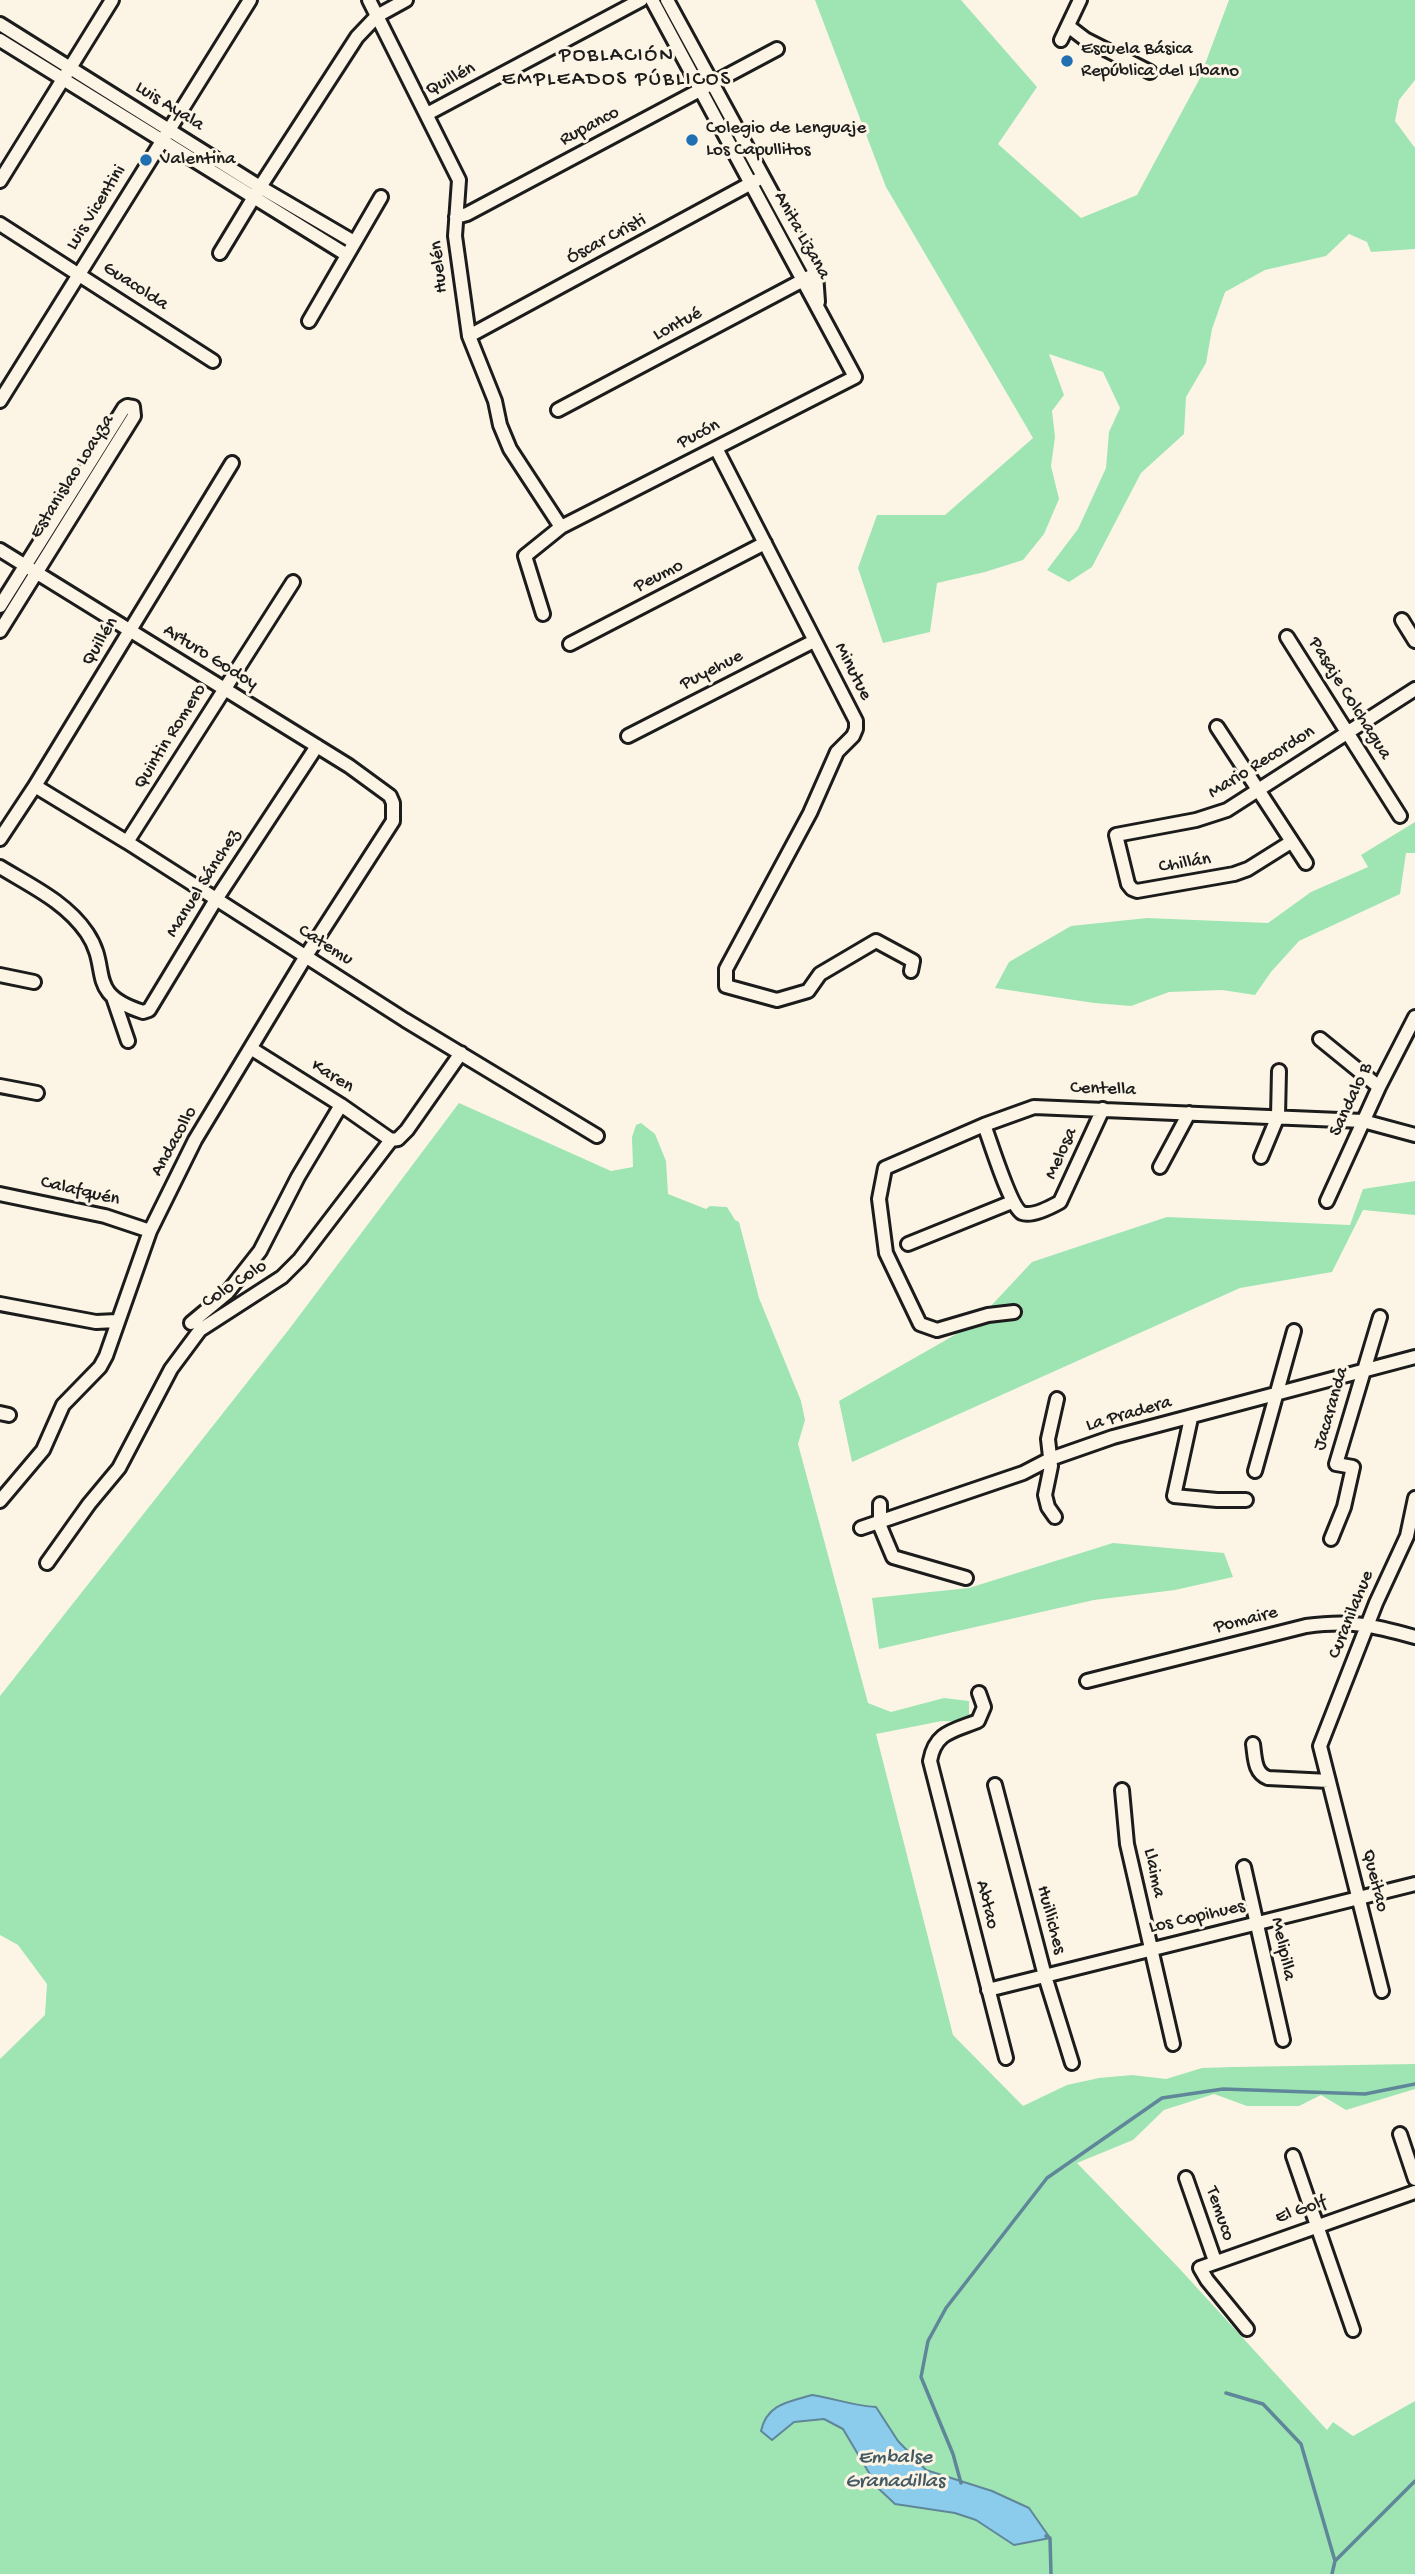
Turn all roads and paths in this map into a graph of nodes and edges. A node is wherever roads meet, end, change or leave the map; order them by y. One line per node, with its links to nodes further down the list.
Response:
1 (112, 0): 16 (street)
2 (250, 0): 19 (street, Luis Vicentini)
3 (369, 0): 9 (street, Huelén)
4 (407, 0): 9 (street)
5 (640, 0): 18 (street, Quillén)
6 (652, 0): 17 (street, Anita Lizana)
7 (667, 0): 17 (street, Anita Lizana)
8 (1080, 0): 11 (street)
9 (377, 16): 18 (street, Huelén); 23 (street)
10 (0, 24): 16 (street, Luis Ayala)
11 (1068, 26): 13 (street); 15 (street)
12 (0, 40): 16 (street, Luis Ayala)
13 (1060, 40)
14 (777, 49): 17 (street, Rupanco)
15 (1150, 72)
16 (66, 74): 19 (street, Luis Ayala); 21 (street)
17 (706, 87): 20 (street, Anita Lizana); 22 (street, Anita Lizana); 25 (street, Rupanco)
18 (427, 114): 25 (street, Huelén)
19 (165, 135): 23 (street, Luis Ayala); 30 (street, Luis Vicentini)
20 (763, 176): 22 (street, Óscar Cristi); 31 (street, Anita Lizana)
21 (0, 181)
22 (750, 184): 32 (street, Anita Lizana); 35 (street, Óscar Cristi)
23 (257, 192): 27 (street, Luis Ayala); 28 (street); 29 (street, Luis Ayala)
24 (380, 197): 27 (street)
25 (456, 216): 35 (street, Huelén)
26 (0, 224): 30 (street, Guacolda)
27 (354, 242): 29 (street)
28 (220, 253)
29 (347, 255): 34 (street)
30 (79, 273): 36 (street, Guacolda); 38 (street, Luis Vicentini)
31 (816, 274): 32 (street, Lontué); 33 (street, Anita Lizana)
32 (804, 280): 33 (street, Anita Lizana); 39 (street, Lontué)
33 (818, 306): 37 (street, Anita Lizana)
34 (309, 321)
35 (469, 336): 42 (street, Huelén)
36 (213, 361)
37 (855, 377): 40 (street, Pucón)
38 (0, 401)
39 (558, 410)
40 (716, 448): 42 (street, Pucón); 43 (street, Minutue)
41 (232, 463): 50 (street, Quillén)
42 (561, 527): 48 (street, Pucón)
43 (765, 543): 53 (street, Minutue); 55 (street, Peumo)
44 (0, 550): 45 (street, Arturo Godoy)
45 (31, 569): 45 (street, Estanislao Loayza); 47 (street, Estanislao Loayza); 50 (street, Arturo Godoy); 51 (street, Estanislao Loayza)
46 (293, 582): 57 (street, Quintin Romero)
47 (0, 607)
48 (543, 614)
49 (1402, 620): 54 (street)
50 (131, 630): 57 (street, Arturo Godoy); 62 (street, Quillén)
51 (0, 631)
52 (1287, 637): 59 (street, Pasaje Colchagua)
53 (814, 641): 60 (street, Puyehue); 74 (street, Minutue)
54 (1415, 641)
55 (570, 645)
56 (1415, 689): 59 (street, Mario Recordon)
57 (224, 690): 61 (street, Arturo Godoy); 68 (street, Quintin Romero)
58 (1217, 727): 63 (street)
59 (1347, 732): 63 (street, Mario Recordon); 65 (street, Pasaje Colchagua)
60 (628, 736)
61 (317, 746): 64 (street, Arturo Godoy); 72 (street, Manuel Sánchez)
62 (35, 786): 67 (street, Quillén); 68 (street, Catemu)
63 (1258, 790): 66 (street, Mario Recordon); 69 (street)
64 (393, 803): 73 (street, Andacollo)
65 (1400, 816)
66 (1116, 835): 69 (street, Chillán)
67 (0, 838)
68 (127, 842): 72 (street, Catemu)
69 (1291, 842): 70 (street)
70 (1306, 863)
71 (0, 867): 77 (street)
72 (215, 901): 73 (street, Catemu); 77 (street, Manuel Sánchez)
73 (306, 956): 81 (street, Andacollo); 82 (street, Catemu)
74 (911, 971)
75 (0, 975): 76 (street)
76 (34, 982)
77 (110, 995): 80 (street)
78 (1415, 1017): 85 (street, Sandalo B)
79 (1320, 1039): 85 (street)
80 (128, 1041)
81 (252, 1049): 87 (street, Karen); 101 (street, Andacollo)
82 (461, 1053): 94 (street, Catemu); 95 (street, Colo Colo)
83 (1279, 1071): 90 (street)
84 (0, 1086): 86 (street)
85 (1379, 1087): 91 (street, Sandalo B)
86 (37, 1093)
87 (341, 1105): 95 (street, Karen); 107 (street, Colo Colo)
88 (1103, 1110): 89 (street, Centella); 92 (street, Centella); 100 (street, Melosa)
89 (1189, 1113): 90 (street, Centella); 97 (street)
90 (1278, 1116): 91 (street, Centella); 96 (street)
91 (1363, 1121): 93 (street, Centella); 99 (street, Sandalo B)
92 (984, 1125): 100 (street); 104 (street, Centella)
93 (1415, 1135)
94 (597, 1136)
95 (391, 1140): 124 (street, Colo Colo)
96 (1261, 1157)
97 (1160, 1167)
98 (0, 1194): 101 (street, Calafquén)
99 (1327, 1201)
100 (1012, 1202): 102 (street)
101 (150, 1231): 106 (street, Andacollo)
102 (908, 1244)
103 (0, 1304): 106 (street)
104 (1014, 1312)
105 (1380, 1317): 110 (street, Jacaranda)
106 (117, 1321): 118 (street, Andacollo)
107 (191, 1322)
108 (1294, 1331): 111 (street)
109 (1415, 1357): 110 (street, La Pradera)
110 (1363, 1371): 111 (street, La Pradera); 123 (street, Jacaranda)
111 (1277, 1395): 113 (street, La Pradera); 115 (street)
112 (1056, 1399): 114 (street)
113 (1191, 1418): 114 (street, La Pradera); 117 (street)
114 (1050, 1459): 120 (street); 121 (street, La Pradera)
115 (1255, 1471)
116 (1415, 1498): 126 (street, Curanilahue)
117 (1246, 1500)
118 (0, 1501)
119 (880, 1504): 121 (street)
120 (1055, 1517)
121 (880, 1523): 122 (street, La Pradera); 125 (street)
122 (861, 1528)
123 (1331, 1539)
124 (47, 1563)
125 (966, 1578)
126 (1368, 1623): 127 (street, Pomaire); 128 (street, Pomaire); 131 (street, Curanilahue)
127 (1415, 1637)
128 (1087, 1681)
129 (979, 1693): 141 (street, Abtao)
130 (1253, 1744): 132 (street)
131 (1320, 1746): 132 (street, Queitao)
132 (1329, 1781): 137 (street, Queitao)
133 (995, 1785): 140 (street, Huilliches)
134 (1122, 1790): 139 (street, Llaima)
135 (1244, 1867): 138 (street, Melipilla)
136 (1415, 1884): 137 (street, Los Copihues)
137 (1358, 1899): 138 (street, Los Copihues); 142 (street, Queitao)
138 (1257, 1924): 139 (street, Los Copihues); 143 (street, Melipilla)
139 (1150, 1949): 140 (street, Los Copihues); 144 (street, Llaima)
140 (1045, 1976): 141 (street, Los Copihues); 146 (street, Huilliches)
141 (988, 1990): 145 (street, Abtao)
142 (1381, 1991)
143 (1283, 2040)
144 (1173, 2044)
145 (1006, 2058)
146 (1072, 2063)
147 (1400, 2134): 150 (street)
148 (1293, 2156): 152 (street)
149 (1186, 2178): 153 (street, Temuco)
150 (1415, 2179)
151 (1415, 2192): 152 (street, El Golf)
152 (1317, 2227): 153 (street, El Golf); 155 (street)
153 (1215, 2262): 154 (street, El Golf)
154 (1247, 2329)
155 (1353, 2330)

